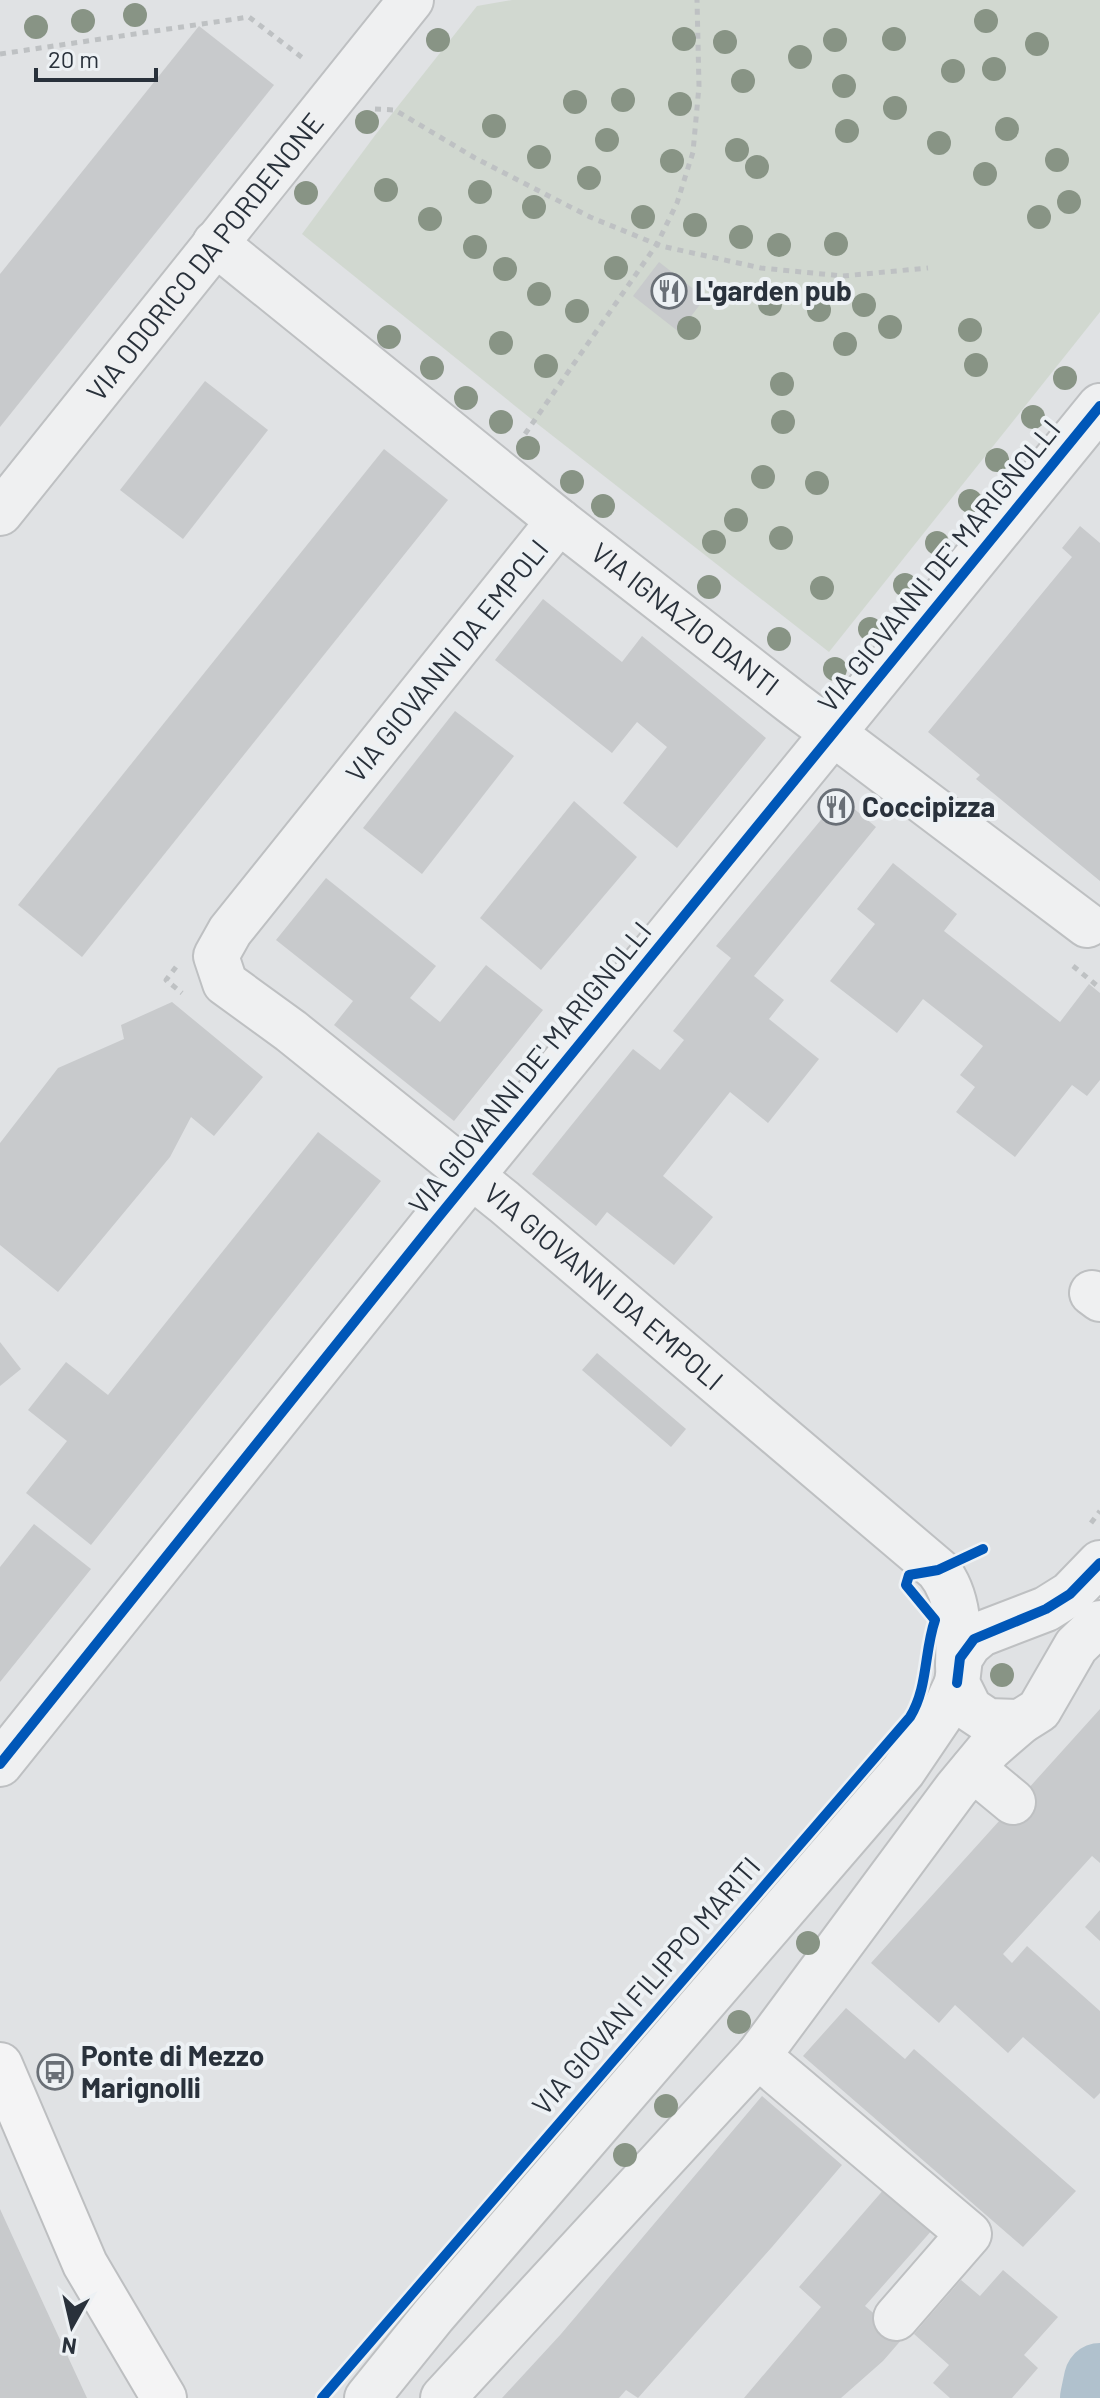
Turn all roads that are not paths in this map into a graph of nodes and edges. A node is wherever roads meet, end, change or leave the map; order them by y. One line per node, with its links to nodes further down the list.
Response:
1 (411, 0): 2 (street, VIA ODORICO DA PORDENONE)
2 (215, 243): 4 (street, VIA ODORICO DA PORDENONE); 5 (street, VIA IGNAZIO DANTI)
3 (1100, 406): 6 (street, VIA GIOVANNI DE' MARIGNOLLI)
4 (0, 513)
5 (559, 521): 6 (street, VIA IGNAZIO DANTI); 8 (street, VIA GIOVANNI DA EMPOLI)
6 (834, 733): 7 (street, VIA IGNAZIO DANTI); 8 (street, VIA GIOVANNI DE' MARIGNOLLI)
7 (1087, 925)
8 (473, 1177): 12 (street, VIA GIOVANNI DA EMPOLI); 14 (street, VIA GIOVANNI DE' MARIGNOLLI)
9 (1100, 1563): 11 (street, VIA GIOVAN FILIPPO MARITI)
10 (1100, 1623): 13 (street)
11 (1003, 1628): 12 (street, VIA GIOVAN FILIPPO MARITI); 13 (street)
12 (957, 1674): 13 (street); 23 (street, VIA GIOVAN FILIPPO MARITI)
13 (1035, 1707): 15 (street)
14 (0, 1764)
15 (973, 1769): 16 (street); 17 (street)
16 (1013, 1802)
17 (758, 2056): 20 (street); 24 (street)
18 (0, 2065): 19 (main road)
19 (85, 2264): 21 (main road); 22 (main road)
20 (896, 2318)
21 (130, 2398)
22 (164, 2398)
23 (367, 2398)
24 (443, 2398)

